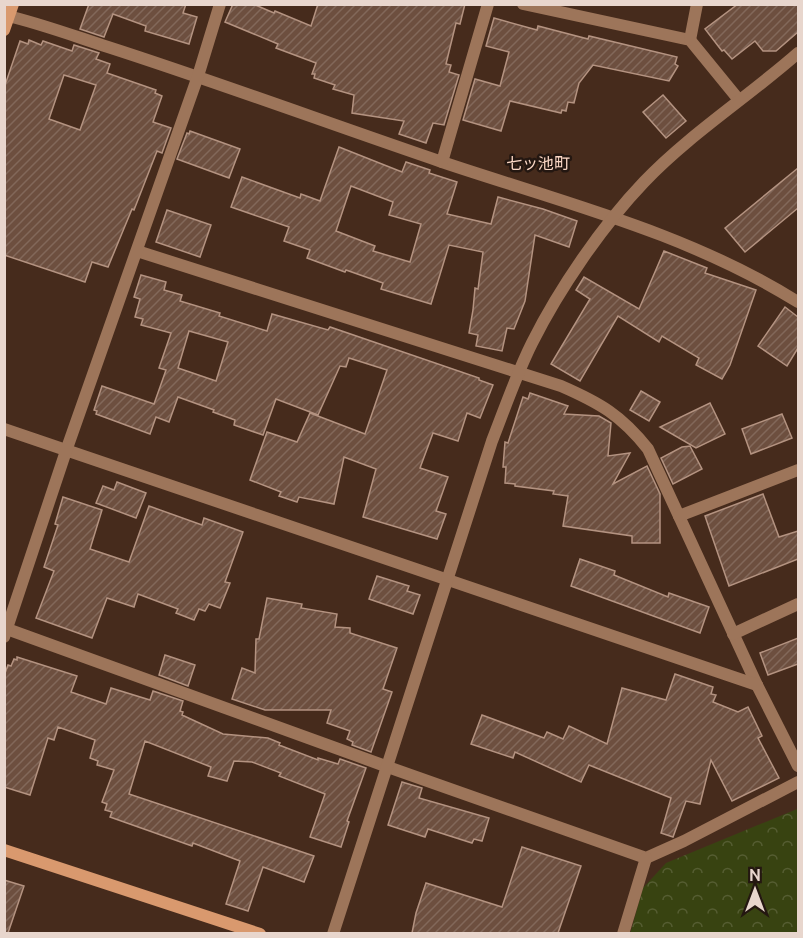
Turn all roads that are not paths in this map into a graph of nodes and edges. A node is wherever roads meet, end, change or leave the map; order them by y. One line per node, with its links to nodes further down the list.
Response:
1 (220, 4): 9 (street)
2 (488, 4): 11 (street)
3 (523, 4): 7 (street)
4 (698, 4): 7 (street)
5 (9, 12): 6 (street); 9 (street)
6 (4, 30)
7 (690, 40): 10 (street)
8 (798, 53): 10 (street)
9 (198, 76): 11 (street); 13 (street)
10 (739, 100): 12 (street)
11 (442, 162): 12 (street)
12 (615, 218): 14 (street); 15 (street)
13 (137, 250): 15 (street); 17 (street)
14 (798, 302)
15 (519, 372): 19 (street); 20 (street)
16 (4, 429): 17 (street)
17 (66, 451): 20 (street); 22 (street)
18 (798, 470): 19 (street)
19 (679, 516): 23 (street)
20 (447, 580): 24 (street); 26 (street)
21 (798, 604): 23 (street)
22 (6, 633): 26 (street)
23 (733, 634): 24 (street)
24 (757, 685): 25 (street)
25 (798, 766)
26 (388, 767): 29 (street); 31 (street)
27 (798, 782): 29 (street)
28 (4, 850): 30 (street)
29 (646, 858): 32 (street)
30 (260, 933)
31 (333, 933)
32 (623, 933)

